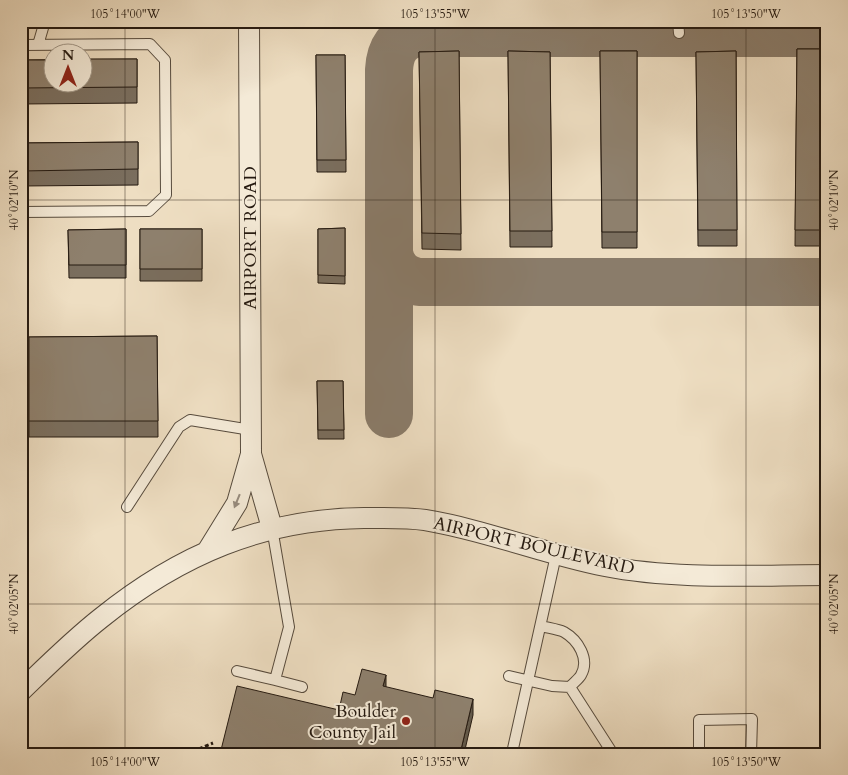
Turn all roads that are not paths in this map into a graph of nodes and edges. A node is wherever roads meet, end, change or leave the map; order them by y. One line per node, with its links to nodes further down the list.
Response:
1 (45, 21): 6 (lane)
2 (249, 21): 8 (street, AIRPORT ROAD)
3 (678, 21): 4 (lane)
4 (678, 33)
5 (21, 45): 6 (lane)
6 (38, 45): 7 (lane)
7 (21, 212)
8 (251, 430): 9 (street, AIRPORT ROAD); 10 (lane)
9 (251, 454): 11 (street, AIRPORT ROAD); 12 (street, AIRPORT ROAD, one-way to 12)
10 (127, 507)
11 (272, 528): 12 (street, AIRPORT ROAD); 13 (street, AIRPORT BOULEVARD); 18 (lane)
12 (208, 550): 22 (street, AIRPORT ROAD)
13 (556, 555): 14 (street, AIRPORT BOULEVARD); 15 (lane)
14 (827, 575)
15 (541, 626): 19 (lane); 20 (lane)
16 (237, 671): 18 (lane)
17 (508, 676): 19 (lane)
18 (275, 680): 21 (lane)
19 (528, 681): 20 (lane); 23 (lane)
20 (570, 687): 24 (lane)
21 (302, 688)
22 (21, 691)
23 (512, 753)
24 (613, 754)
25 (699, 754): 26 (lane)
26 (751, 754)

